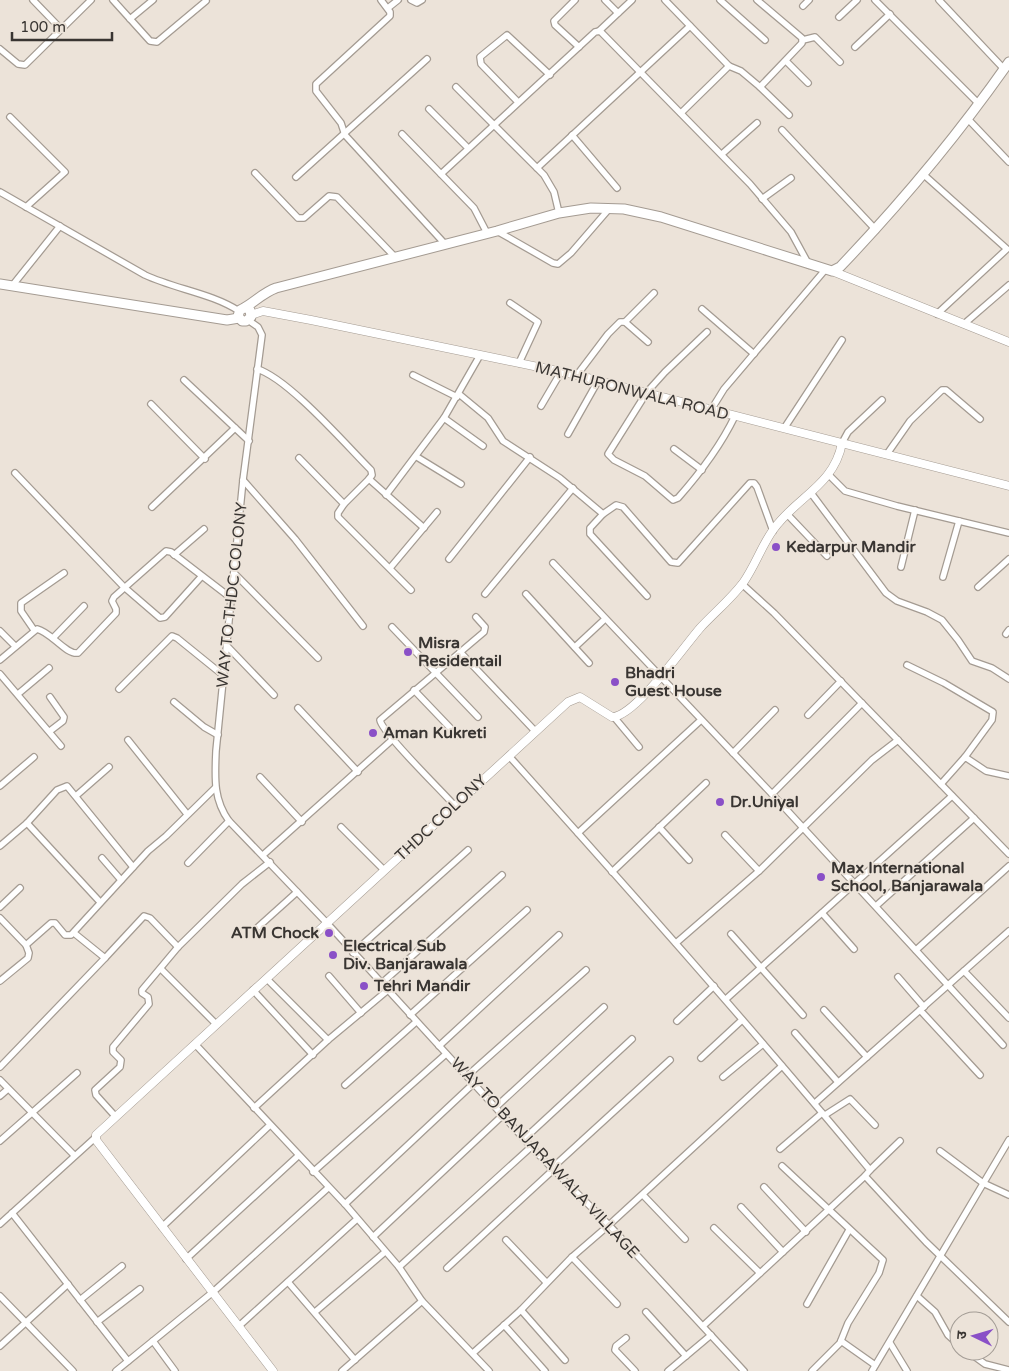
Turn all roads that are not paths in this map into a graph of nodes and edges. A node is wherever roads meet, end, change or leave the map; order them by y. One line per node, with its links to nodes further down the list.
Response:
1 (33, 0): 27 (street)
2 (91, 0): 27 (street)
3 (113, 0): 25 (street)
4 (153, 0): 25 (street)
5 (382, 0): 21 (street)
6 (398, 0): 21 (street)
7 (411, 0): 8 (street)
8 (422, 0)
9 (575, 0): 32 (street)
10 (606, 0): 22 (street)
11 (632, 0): 22 (street)
12 (665, 0): 26 (street)
13 (720, 0): 29 (street)
14 (757, 0): 30 (street)
15 (809, 0): 20 (street)
16 (857, 0): 24 (street)
17 (875, 0): 23 (street)
18 (939, 0): 38 (street)
19 (206, 1): 25 (street)
20 (803, 6)
21 (388, 8): 55 (street)
22 (618, 13): 28 (street)
23 (890, 14): 31 (street); 45 (street)
24 (839, 17)
25 (130, 19)
26 (690, 26): 37 (street); 39 (street)
27 (61, 29): 33 (street)
28 (599, 31): 32 (street); 39 (street)
29 (765, 40)
30 (803, 40): 35 (street); 36 (street)
31 (855, 47)
32 (579, 48): 40 (street)
33 (0, 49)
34 (427, 59): 55 (street)
35 (786, 61): 41 (street); 43 (street)
36 (840, 62)
37 (729, 66): 43 (street); 47 (street)
38 (1007, 66): 45 (main road)
39 (639, 72): 47 (street); 56 (street)
40 (550, 74): 44 (street); 44 (street)
41 (808, 83)
42 (456, 87): 52 (street)
43 (760, 87): 48 (street)
44 (518, 102): 52 (street)
45 (979, 104): 50 (main road)
46 (429, 109): 57 (street)
47 (682, 113): 58 (street)
48 (788, 115)
49 (10, 116): 69 (street)
50 (967, 118): 59 (street); 63 (main road)
51 (758, 123): 58 (street)
52 (493, 126): 57 (street); 60 (street)
53 (782, 130): 73 (street)
54 (402, 134): 62 (street)
55 (345, 135): 64 (street); 76 (street)
56 (572, 135): 60 (street); 66 (street)
57 (468, 148): 62 (street)
58 (722, 154): 68 (street)
59 (1009, 162)
60 (537, 168): 71 (street)
61 (255, 173): 78 (street)
62 (441, 174): 75 (street)
63 (923, 174): 73 (main road); 77 (street)
64 (296, 177)
65 (791, 178): 68 (street)
66 (617, 188)
67 (0, 192): 69 (street)
68 (762, 199): 79 (street)
69 (26, 207): 72 (street)
70 (610, 208): 71 (main road); 74 (street); 79 (main road)
71 (559, 213): 74 (main road)
72 (60, 226): 83 (street); 87 (street)
73 (876, 230): 80 (main road)
74 (497, 232): 75 (main road)
75 (487, 234): 76 (main road)
76 (445, 244): 78 (main road)
77 (1008, 250): 88 (street)
78 (395, 257): 87 (main road)
79 (809, 265): 80 (main road)
80 (828, 270): 88 (street); 95 (street)
81 (0, 284): 83 (main road)
82 (1009, 285): 90 (street)
83 (12, 286): 87 (main road)
84 (654, 292): 89 (street)
85 (510, 304): 97 (street)
86 (702, 309): 95 (street)
87 (245, 314): 96 (street, MATHURONWALA ROAD); 98 (street, WAY TO THDC COLONY)
88 (937, 314): 90 (street)
89 (625, 322): 93 (street); 101 (street)
90 (964, 324): 94 (street)
91 (707, 332): 104 (street)
92 (842, 340): 113 (street)
93 (648, 342)
94 (1009, 342)
95 (754, 354): 109 (street)
96 (479, 356): 97 (street, MATHURONWALA ROAD); 105 (street)
97 (519, 363): 99 (street, MATHURONWALA ROAD)
98 (257, 369): 116 (street, WAY TO THDC COLONY); 128 (street)
99 (561, 372): 101 (street, MATHURONWALA ROAD); 108 (street)
100 (413, 375): 105 (street)
101 (577, 375): 103 (street, MATHURONWALA ROAD)
102 (184, 380): 114 (street)
103 (598, 380): 104 (street, MATHURONWALA ROAD); 115 (street)
104 (647, 392): 109 (street, MATHURONWALA ROAD); 125 (street)
105 (458, 395): 111 (street); 122 (street)
106 (882, 400): 117 (street)
107 (151, 404): 124 (street)
108 (541, 406)
109 (711, 410): 110 (street, MATHURONWALA ROAD)
110 (735, 416): 113 (street, MATHURONWALA ROAD); 125 (street)
111 (444, 418): 118 (street); 121 (street)
112 (980, 419): 120 (street)
113 (785, 427): 117 (street, MATHURONWALA ROAD)
114 (236, 428): 116 (street); 124 (street)
115 (568, 434)
116 (249, 441): 129 (street, WAY TO THDC COLONY)
117 (842, 443): 120 (street, MATHURONWALA ROAD); 127 (street)
118 (483, 446)
119 (674, 449): 125 (street)
120 (887, 454): 131 (street, MATHURONWALA ROAD)
121 (417, 457): 130 (street); 134 (street)
122 (530, 457): 132 (street); 149 (street)
123 (299, 458): 135 (street)
124 (205, 459): 136 (street)
125 (702, 470)
126 (15, 473): 158 (street)
127 (829, 475): 133 (street); 137 (street)
128 (369, 479): 134 (street); 135 (street)
129 (243, 480): 154 (street, WAY TO THDC COLONY); 168 (street)
130 (461, 484)
131 (1008, 484)
132 (573, 488): 139 (street); 161 (street)
133 (811, 493): 140 (street); 186 (street)
134 (386, 495): 142 (street)
135 (344, 504): 152 (street)
136 (152, 507)
137 (915, 510): 141 (street); 151 (street)
138 (438, 512): 142 (street)
139 (603, 514): 144 (street); 163 (street)
140 (787, 514): 144 (street); 147 (street)
141 (959, 521): 145 (street); 156 (street)
142 (424, 528): 152 (street)
143 (204, 529): 146 (street)
144 (772, 531): 157 (street)
145 (1009, 533)
146 (174, 555): 155 (street); 158 (street)
147 (827, 556)
148 (1009, 558): 159 (street)
149 (449, 559)
150 (553, 563): 167 (street)
151 (901, 567)
152 (390, 568): 160 (street)
153 (64, 573): 170 (street)
154 (234, 573): 164 (street, WAY TO THDC COLONY); 177 (street)
155 (201, 577): 158 (street); 164 (street)
156 (943, 577)
157 (742, 584): 185 (street); 187 (street)
158 (124, 587): 172 (street)
159 (978, 587)
160 (411, 590)
161 (485, 594)
162 (526, 594): 175 (street)
163 (647, 596)
164 (231, 598): 174 (street, WAY TO THDC COLONY)
165 (84, 606): 172 (street)
166 (476, 617): 176 (street)
167 (605, 619): 175 (street); 185 (street)
168 (363, 626)
169 (392, 627): 182 (street)
170 (34, 630): 172 (street); 173 (street)
171 (0, 631): 173 (street)
172 (53, 638)
173 (15, 646): 178 (street)
174 (227, 646): 184 (street, WAY TO THDC COLONY); 191 (street)
175 (575, 647): 179 (street)
176 (460, 652): 182 (street); 202 (street)
177 (318, 658)
178 (0, 660)
179 (589, 663)
180 (906, 665): 213 (street)
181 (49, 668): 190 (street)
182 (437, 672): 189 (street); 198 (street)
183 (0, 674): 190 (street)
184 (224, 676): 188 (street); 203 (street, WAY TO THDC COLONY)
185 (661, 676): 199 (street); 200 (street)
186 (1009, 679)
187 (841, 682): 194 (street); 197 (street)
188 (119, 689)
189 (414, 690): 204 (street); 205 (street)
190 (18, 694): 201 (street)
191 (274, 695)
192 (50, 697): 201 (street)
193 (174, 702): 203 (street)
194 (862, 703): 207 (street); 222 (street)
195 (298, 708): 215 (street)
196 (775, 710): 210 (street)
197 (808, 715)
198 (478, 717)
199 (614, 717): 202 (street, THDC COLONY); 209 (street)
200 (701, 720): 210 (street); 234 (street)
201 (50, 731): 208 (street)
202 (535, 731): 211 (street, THDC COLONY)
203 (218, 735): 221 (street, WAY TO THDC COLONY)
204 (456, 735)
205 (393, 739): 215 (street); 225 (street)
206 (128, 740): 226 (street)
207 (898, 740): 219 (street); 233 (street)
208 (61, 746)
209 (639, 747)
210 (733, 753): 222 (street)
211 (508, 756): 225 (street, THDC COLONY); 234 (street)
212 (34, 757): 220 (street)
213 (965, 757): 216 (street); 219 (street)
214 (108, 767): 223 (street)
215 (358, 772): 229 (street)
216 (1009, 776)
217 (260, 777): 229 (street)
218 (706, 783): 232 (street)
219 (941, 784): 224 (street)
220 (0, 786)
221 (215, 788): 226 (street); 228 (street, WAY TO THDC COLONY)
222 (772, 794): 233 (street)
223 (77, 796): 230 (street); 244 (street)
224 (952, 796): 227 (street); 250 (street)
225 (454, 805): 245 (street, THDC COLONY)
226 (187, 814): 244 (street)
227 (974, 818): 238 (street); 254 (street)
228 (229, 821): 240 (street, WAY TO THDC COLONY); 242 (street)
229 (302, 822): 240 (street)
230 (27, 823): 236 (street); 253 (street)
231 (341, 827): 245 (street)
232 (659, 827): 241 (street); 247 (street)
233 (802, 827): 246 (street); 250 (street)
234 (578, 833): 247 (street)
235 (725, 835): 246 (street)
236 (0, 845)
237 (468, 850): 270 (street)
238 (1009, 854)
239 (102, 858): 249 (street)
240 (266, 859): 252 (street); 267 (street)
241 (689, 860)
242 (188, 863)
243 (1009, 866): 269 (street)
244 (133, 867): 249 (street)
245 (384, 870): 259 (street, THDC COLONY)
246 (759, 870): 265 (street)
247 (612, 872): 265 (street)
248 (502, 874): 280 (street)
249 (121, 880): 253 (street)
250 (854, 883): 254 (street); 257 (street)
251 (20, 888): 255 (street)
252 (297, 892): 259 (street); 260 (street)
253 (100, 902): 262 (street)
254 (876, 906): 269 (street)
255 (0, 907)
256 (527, 910): 290 (street)
257 (822, 912): 268 (street); 273 (street)
258 (0, 918): 266 (street)
259 (326, 922): 270 (street, WAY TO BANJARAWALA VILLAGE); 278 (street, THDC COLONY)
260 (257, 928)
261 (1009, 931): 275 (street)
262 (74, 933): 266 (street); 271 (street)
263 (731, 934): 273 (street)
264 (559, 936): 303 (street)
265 (676, 943): 282 (street)
266 (26, 945): 279 (street)
267 (178, 947): 271 (street); 272 (street)
268 (854, 949)
269 (916, 950): 281 (street)
270 (353, 953): 280 (street, WAY TO BANJARAWALA VILLAGE)
271 (106, 958): 310 (street)
272 (161, 969): 296 (street); 327 (street)
273 (762, 969): 285 (street); 291 (street)
274 (586, 970): 313 (street)
275 (964, 971): 281 (street); 292 (street)
276 (329, 976): 289 (street)
277 (898, 977): 287 (street)
278 (267, 978): 283 (street, THDC COLONY); 299 (street)
279 (0, 981)
280 (382, 984): 284 (street, WAY TO BANJARAWALA VILLAGE)
281 (948, 985): 287 (street); 302 (street)
282 (714, 986): 285 (street); 294 (street)
283 (253, 990): 296 (street, THDC COLONY); 304 (street)
284 (388, 990): 289 (street); 290 (street, WAY TO BANJARAWALA VILLAGE)
285 (726, 999): 293 (street)
286 (604, 1007): 322 (street)
287 (922, 1009): 306 (street); 312 (street)
288 (824, 1010): 306 (street)
289 (361, 1012): 299 (street)
290 (410, 1015): 295 (street, WAY TO BANJARAWALA VILLAGE)
291 (803, 1015)
292 (1009, 1018)
293 (742, 1020): 301 (street); 307 (street)
294 (677, 1021)
295 (416, 1022): 303 (street, WAY TO BANJARAWALA VILLAGE); 318 (street)
296 (216, 1024): 300 (street, THDC COLONY)
297 (795, 1033): 316 (street)
298 (632, 1039): 331 (street)
299 (328, 1040): 304 (street)
300 (195, 1044): 323 (street); 327 (street, THDC COLONY)
301 (763, 1044): 309 (street); 314 (street)
302 (1003, 1045)
303 (439, 1046): 305 (street, WAY TO BANJARAWALA VILLAGE)
304 (313, 1054): 323 (street)
305 (446, 1054): 313 (street, WAY TO BANJARAWALA VILLAGE); 343 (street)
306 (867, 1057): 316 (street)
307 (701, 1058)
308 (670, 1060): 341 (street)
309 (782, 1066): 321 (street); 348 (street)
310 (0, 1067)
311 (77, 1073): 324 (street)
312 (980, 1075)
313 (467, 1076): 317 (street, WAY TO BANJARAWALA VILLAGE)
314 (723, 1078)
315 (0, 1080): 319 (street)
316 (838, 1082): 321 (street)
317 (474, 1083): 322 (street, WAY TO BANJARAWALA VILLAGE); 350 (street)
318 (345, 1085)
319 (8, 1089): 320 (street); 324 (street)
320 (0, 1096)
321 (815, 1103): 326 (street)
322 (496, 1107): 325 (street, WAY TO BANJARAWALA VILLAGE)
323 (254, 1108): 328 (street)
324 (32, 1112): 332 (street); 338 (street)
325 (503, 1114): 331 (street, WAY TO BANJARAWALA VILLAGE); 361 (street)
326 (824, 1114): 329 (street); 336 (street); 342 (street)
327 (115, 1116): 330 (street, THDC COLONY)
328 (270, 1125): 339 (street); 357 (street)
329 (875, 1125)
330 (96, 1137): 338 (street); 357 (street)
331 (524, 1139): 335 (street, WAY TO BANJARAWALA VILLAGE)
332 (0, 1141)
333 (900, 1141): 342 (street)
334 (1008, 1144): 345 (street)
335 (531, 1147): 341 (street, WAY TO BANJARAWALA VILLAGE); 370 (street)
336 (780, 1148)
337 (940, 1151): 345 (street)
338 (74, 1155): 353 (street)
339 (298, 1156): 343 (street); 368 (street)
340 (782, 1166): 352 (street)
341 (552, 1170): 356 (street, WAY TO BANJARAWALA VILLAGE); 371 (street)
342 (870, 1170): 344 (street)
343 (313, 1172): 347 (street)
344 (865, 1176): 352 (street); 367 (street)
345 (983, 1183): 349 (street); 367 (street)
346 (764, 1187): 360 (street)
347 (328, 1188): 350 (street); 377 (street)
348 (643, 1194): 356 (street); 363 (street)
349 (1009, 1195)
350 (345, 1204): 354 (street)
351 (742, 1207): 365 (street)
352 (829, 1210): 359 (street); 360 (street)
353 (12, 1213): 355 (street); 375 (street)
354 (357, 1219): 361 (street); 373 (street)
355 (0, 1224)
356 (609, 1225): 366 (street); 392 (street, WAY TO BANJARAWALA VILLAGE)
357 (162, 1227): 368 (street)
358 (714, 1228): 372 (street)
359 (849, 1230): 383 (street); 397 (street)
360 (806, 1232): 365 (street)
361 (373, 1237): 364 (street)
362 (506, 1240): 374 (street)
363 (685, 1240)
364 (385, 1252): 370 (street); 385 (street)
365 (783, 1252): 372 (street)
366 (572, 1256): 374 (street); 382 (street)
367 (942, 1256): 379 (street); 388 (street)
368 (186, 1259): 377 (street)
369 (122, 1266): 380 (street)
370 (399, 1267): 381 (street)
371 (447, 1268)
372 (760, 1273): 392 (street)
373 (288, 1282): 385 (street); 391 (street)
374 (546, 1282): 384 (street)
375 (68, 1284): 380 (street); 389 (street)
376 (140, 1289): 387 (street)
377 (213, 1292): 391 (street); 396 (street)
378 (0, 1296): 389 (street)
379 (917, 1296): 394 (street); 398 (street)
380 (80, 1300): 387 (street)
381 (422, 1301): 400 (street); 402 (street)
382 (617, 1304)
383 (806, 1304)
384 (521, 1310): 390 (street); 403 (street)
385 (315, 1312): 402 (street)
386 (646, 1312): 401 (street)
387 (97, 1322): 404 (street)
388 (1009, 1322)
389 (25, 1324): 399 (street); 408 (street)
390 (504, 1325): 400 (street); 414 (street)
391 (239, 1326): 411 (street)
392 (703, 1326): 393 (street, WAY TO BANJARAWALA VILLAGE)
393 (712, 1335): 401 (street); 417 (street, WAY TO BANJARAWALA VILLAGE)
394 (949, 1335)
395 (626, 1338): 415 (street)
396 (153, 1341): 404 (street); 410 (street)
397 (841, 1342): 406 (street); 418 (street)
398 (890, 1343): 406 (street); 419 (street)
399 (0, 1346)
400 (473, 1353): 413 (street)
401 (686, 1356): 416 (street)
402 (355, 1360): 412 (street)
403 (565, 1360)
404 (128, 1361): 409 (street)
405 (981, 1361): 407 (street)
406 (874, 1368)
407 (1009, 1370)
408 (73, 1371)
409 (116, 1371)
410 (175, 1371)
411 (273, 1371)
412 (342, 1371)
413 (489, 1371)
414 (545, 1371)
415 (635, 1371)
416 (668, 1371)
417 (744, 1371)
418 (812, 1371)
419 (907, 1371)

